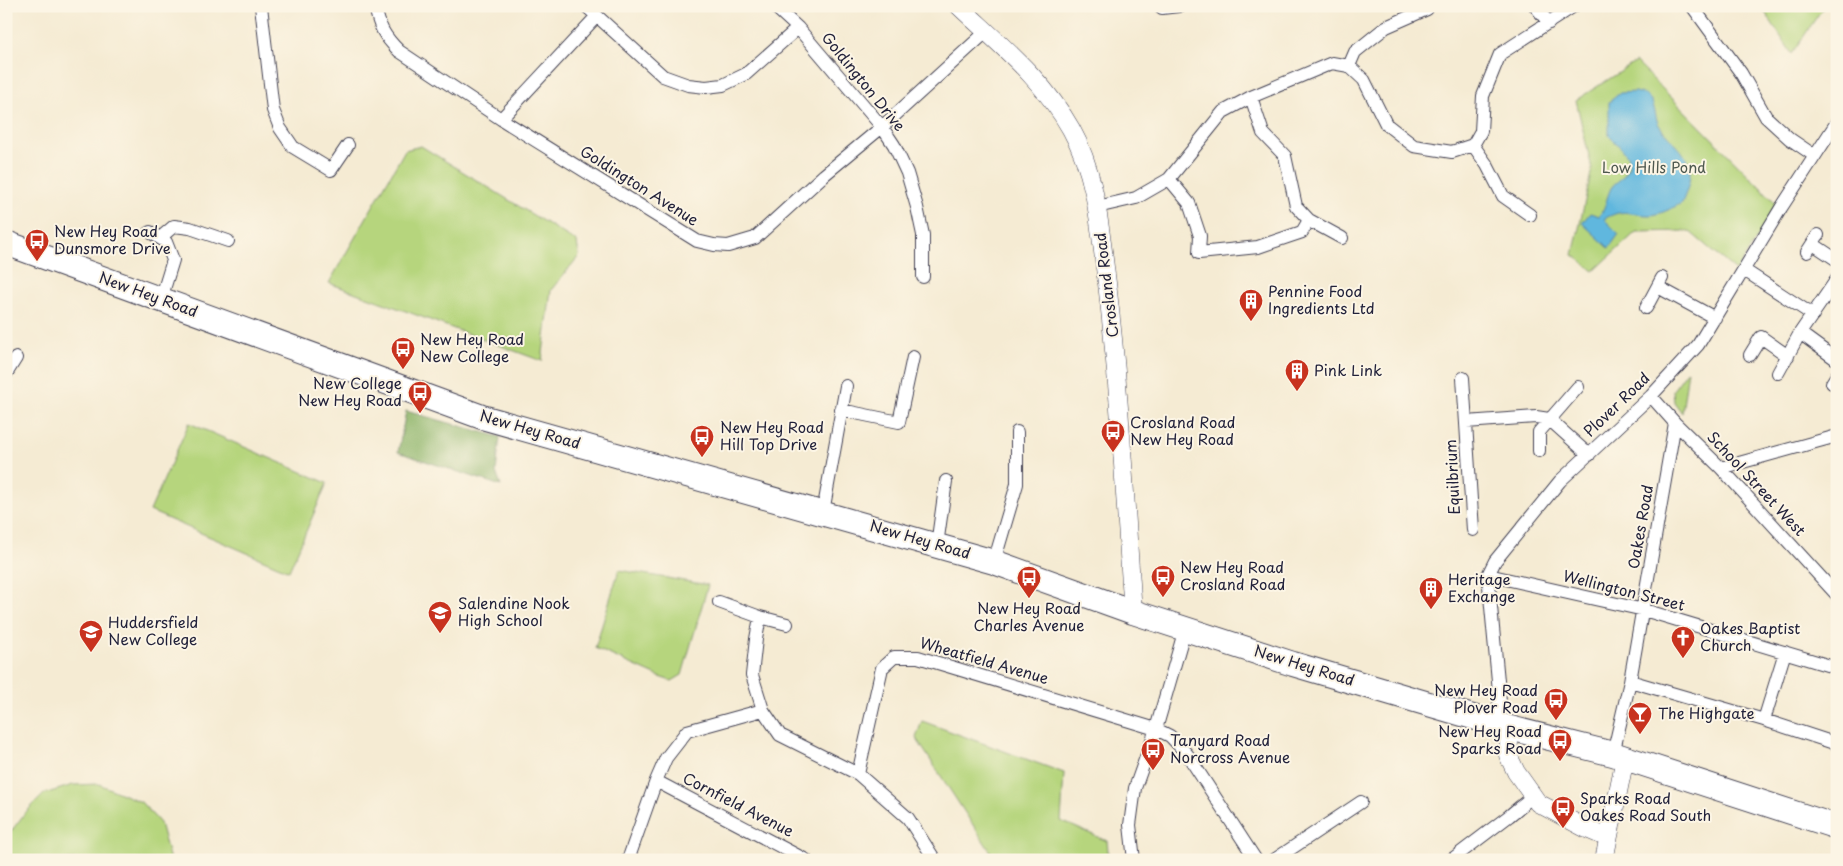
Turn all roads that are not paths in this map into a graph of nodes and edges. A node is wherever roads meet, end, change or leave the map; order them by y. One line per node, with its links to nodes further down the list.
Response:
1 (261, 6): 21 (street)
2 (375, 6): 18 (street, Goldington Avenue)
3 (586, 6): 12 (street)
4 (774, 6): 14 (street, Goldington Drive)
5 (1160, 6): 6 (street)
6 (1179, 6)
7 (1535, 6): 13 (street)
8 (1574, 6): 13 (street)
9 (1692, 6): 23 (street)
10 (961, 7): 15 (street, Crosland Road)
11 (1427, 9): 16 (street)
12 (596, 17): 14 (street); 18 (street)
13 (1549, 23): 22 (street)
14 (798, 28): 20 (street, Goldington Drive)
15 (986, 32): 20 (street, Goldington Avenue); 25 (street, Crosland Road)
16 (1349, 66): 17 (street); 22 (street)
17 (1252, 97): 24 (street); 27 (street)
18 (500, 119): 20 (street, Goldington Avenue)
19 (1836, 125): 23 (street, Plover Road)
20 (882, 127): 34 (street, Goldington Drive)
21 (348, 145)
22 (1473, 145): 26 (street)
23 (1815, 156): 33 (street, Plover Road)
24 (1169, 180): 25 (street); 27 (street)
25 (1097, 207): 70 (street, Crosland Road)
26 (1530, 215)
27 (1309, 220): 28 (street)
28 (1342, 238)
29 (228, 241): 36 (street)
30 (6, 243): 36 (highway, New Hey Road)
31 (1813, 244): 32 (street)
32 (1837, 260)
33 (1744, 270): 38 (street); 39 (street, Plover Road)
34 (923, 277)
35 (1837, 279): 38 (street)
36 (161, 300): 62 (highway, New Hey Road)
37 (1646, 308): 39 (street)
38 (1813, 315): 40 (street)
39 (1715, 318): 51 (street, Plover Road)
40 (1800, 333): 42 (street); 45 (street)
41 (1750, 355): 42 (street)
42 (1788, 356): 46 (street)
43 (913, 357): 52 (street)
44 (16, 358): 47 (street)
45 (1837, 360)
46 (1778, 373)
47 (6, 374)
48 (1463, 378): 54 (street, Equilbrium)
49 (846, 386): 52 (street)
50 (1578, 387): 53 (street)
51 (1651, 396): 55 (street, School Street West); 59 (street, Plover Road)
52 (841, 410): 62 (street)
53 (1549, 419): 54 (street, Equilbrium); 58 (street); 59 (street)
54 (1466, 422): 63 (street, Equilbrium)
55 (1675, 423): 60 (street, School Street West); 69 (street, Oakes Road)
56 (1017, 432): 65 (street)
57 (1837, 436): 60 (street)
58 (1539, 451)
59 (1589, 455): 66 (street, Plover Road)
60 (1721, 468): 67 (street, School Street West)
61 (946, 481): 64 (street)
62 (823, 512): 64 (highway, New Hey Road)
63 (1473, 530)
64 (937, 545): 65 (highway, New Hey Road)
65 (994, 562): 70 (highway, New Hey Road)
66 (1488, 575): 69 (street, Wellington Street); 79 (street)
67 (1837, 595)
68 (719, 602): 71 (street)
69 (1644, 610): 74 (street, Wellington Street); 76 (street, Oakes Road)
70 (1133, 612): 73 (highway, New Hey Road)
71 (760, 617): 72 (street); 77 (street)
72 (787, 624)
73 (1185, 629): 79 (highway, New Hey Road); 80 (street)
74 (1785, 652): 75 (street, Wellington Street); 78 (street)
75 (1837, 668)
76 (1630, 682): 78 (street); 82 (street, Oakes Road)
77 (762, 710): 83 (street); 84 (street)
78 (1764, 720): 81 (street)
79 (1501, 725): 82 (highway, New Hey Road); 85 (street)
80 (1156, 729): 83 (street, Wheatfield Avenue); 92 (street); 93 (street, Wheatfield Avenue)
81 (1837, 744)
82 (1619, 756): 87 (highway, New Hey Road); 88 (street)
83 (858, 774): 91 (street)
84 (656, 781): 89 (street); 90 (street, Cornfield Avenue)
85 (1533, 796): 88 (street); 95 (street)
86 (1361, 802): 94 (street)
87 (1837, 827)
88 (1608, 838): 96 (street)
89 (628, 860)
90 (806, 860)
91 (935, 860)
92 (1134, 860)
93 (1256, 860)
94 (1274, 860)
95 (1451, 860)
96 (1604, 860)

